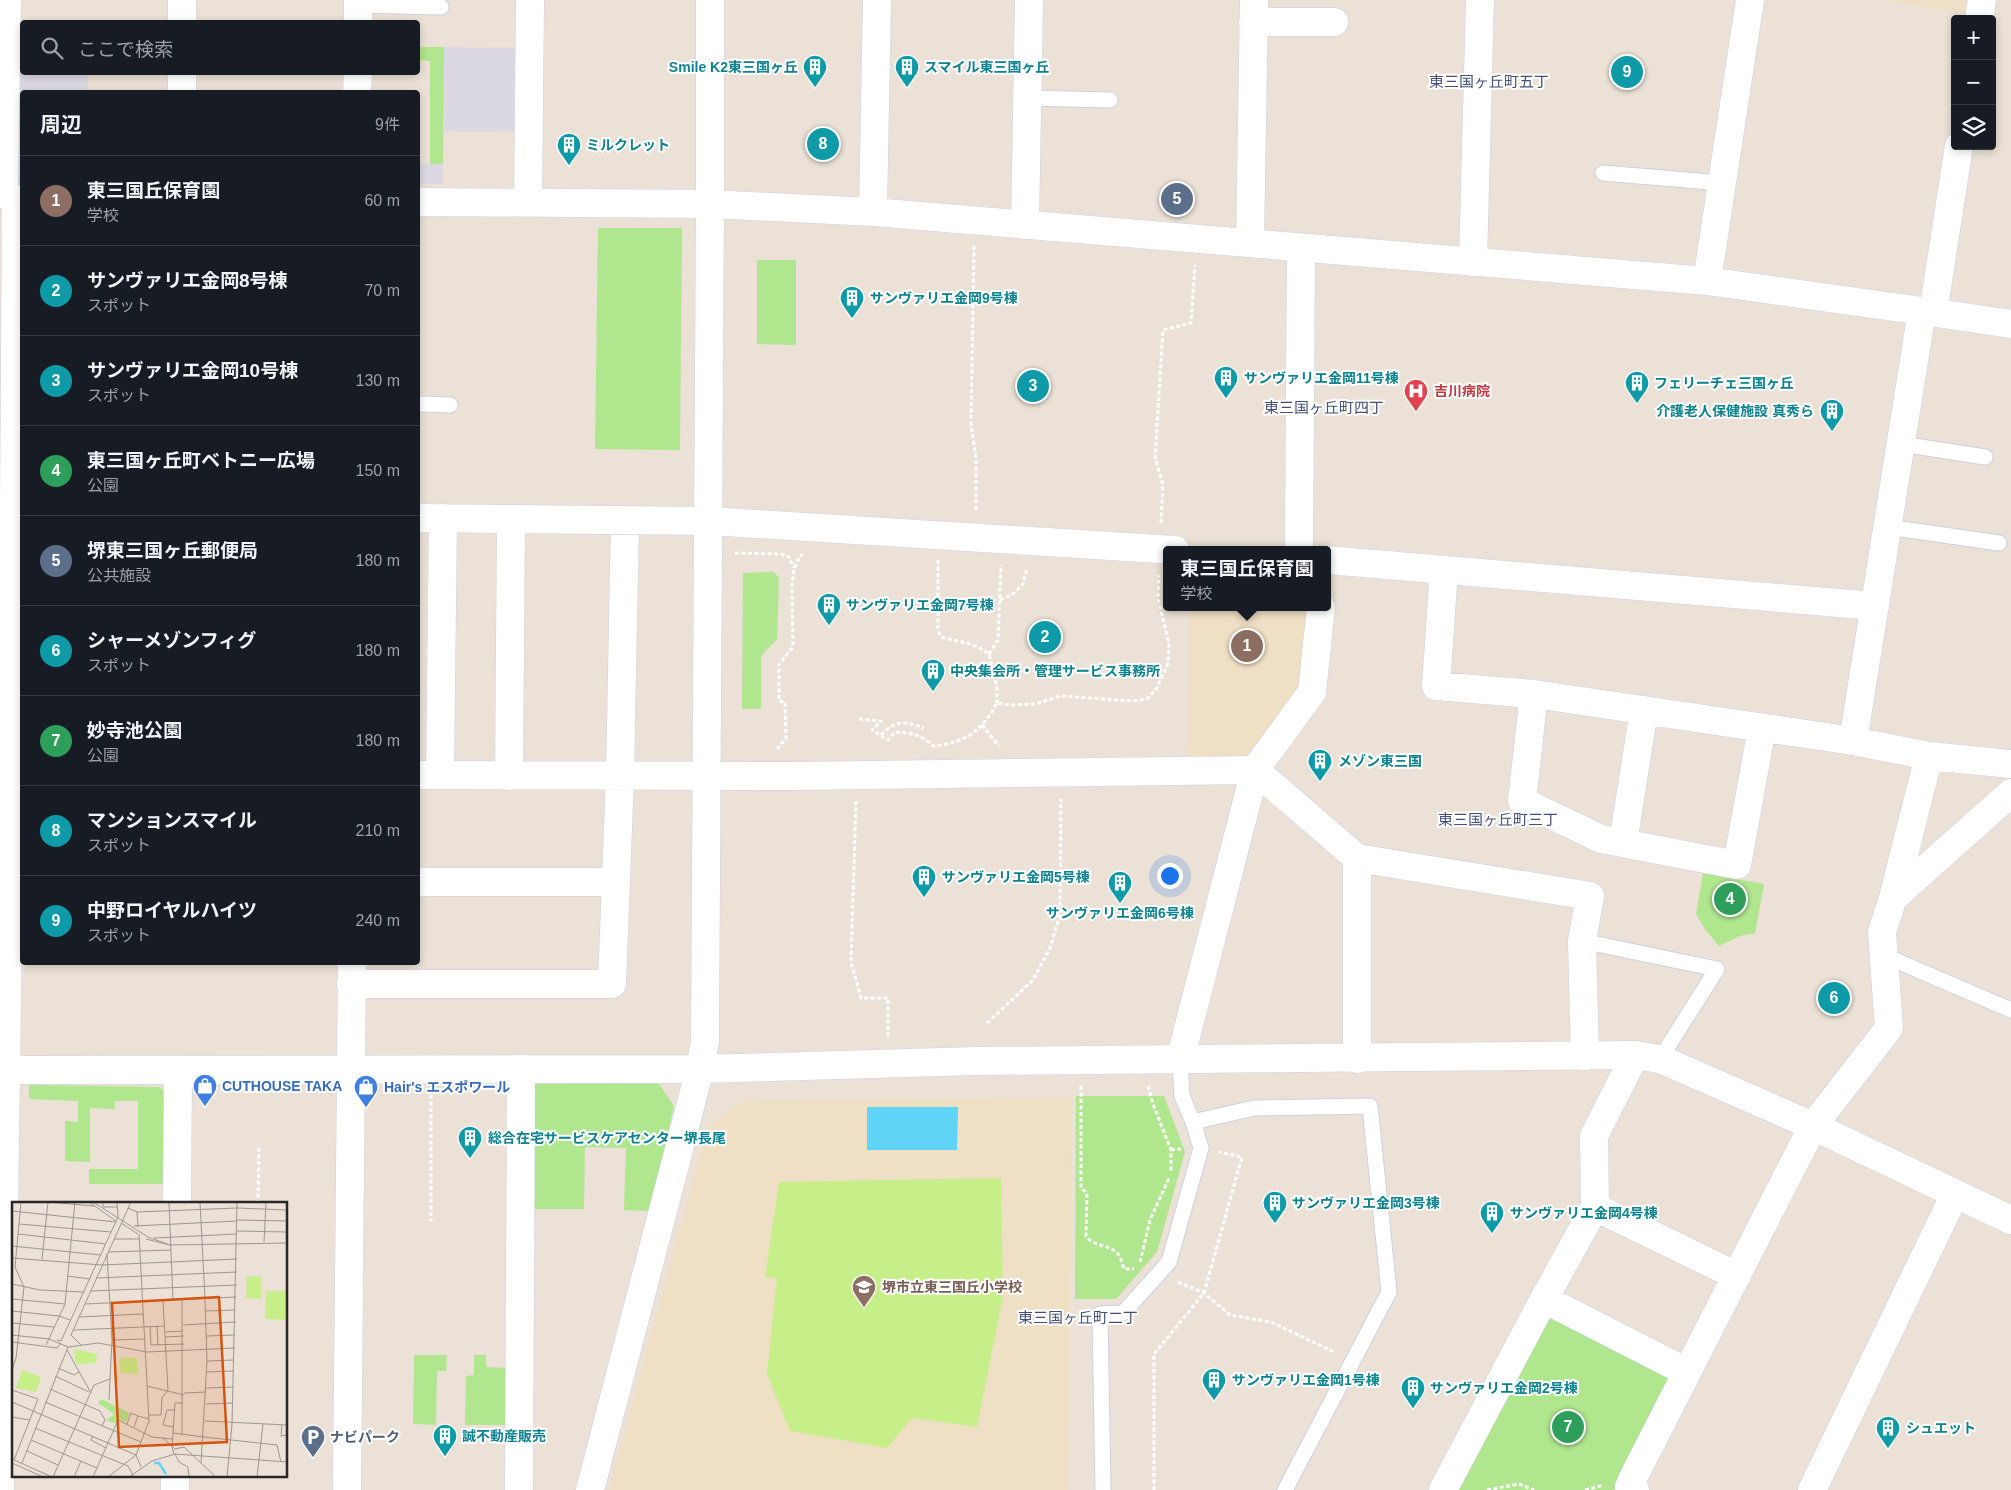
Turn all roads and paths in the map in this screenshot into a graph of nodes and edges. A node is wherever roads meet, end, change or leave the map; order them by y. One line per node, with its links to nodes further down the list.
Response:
1 (7, 0): 25 (street)
2 (182, 0): 14 (street)
3 (530, 0): 27 (street)
4 (710, 0): 28 (street)
5 (877, 0): 29 (street)
6 (1029, 0): 20 (street)
7 (1480, 0): 35 (street)
8 (1750, 0): 24 (street)
9 (1982, 0): 13 (street)
10 (441, 7): 11 (lane)
11 (358, 9)
12 (1254, 11): 15 (street); 33 (street)
13 (1980, 15)
14 (182, 20)
15 (1334, 22)
16 (182, 75): 18 (street)
17 (358, 75): 19 (street)
18 (182, 90)
19 (358, 90)
20 (1027, 98): 21 (lane); 31 (street)
21 (1110, 100)
22 (1958, 150): 37 (street)
23 (1602, 173): 24 (lane)
24 (1722, 183): 36 (street)
25 (11, 196): 43 (street)
26 (420, 202): 27 (street)
27 (528, 202): 28 (street)
28 (710, 204): 29 (street); 47 (street)
29 (873, 212): 30 (street)
30 (975, 221): 31 (street); 49 (path)
31 (1025, 225): 32 (street)
32 (1197, 239): 33 (street); 52 (path)
33 (1250, 243): 34 (street)
34 (1302, 248): 35 (street); 53 (street)
35 (1474, 262): 36 (street)
36 (1707, 281): 37 (street)
37 (1928, 312): 38 (street); 41 (street)
38 (2011, 324)
39 (420, 404): 40 (lane)
40 (450, 404)
41 (1901, 444): 42 (lane); 48 (street)
42 (1984, 457)
43 (18, 513): 64 (street)
44 (430, 518): 45 (street); 82 (street)
45 (511, 519): 46 (street); 84 (street)
46 (625, 520): 47 (street); 85 (street)
47 (708, 521): 49 (street); 86 (street)
48 (1888, 527): 51 (lane); 62 (street)
49 (976, 537): 50 (street)
50 (1003, 539): 54 (street); 65 (path)
51 (1999, 543)
52 (1168, 546)
53 (1299, 546)
54 (1163, 549)
55 (809, 552): 59 (path)
56 (731, 553): 59 (path)
57 (938, 556): 65 (path)
58 (1331, 560): 60 (street)
59 (794, 569): 76 (path)
60 (1444, 570): 62 (street); 66 (street)
61 (1163, 574): 67 (path)
62 (1875, 606): 74 (street)
63 (1321, 611): 79 (street)
64 (6, 635): 81 (street)
65 (988, 654): 67 (path)
66 (1534, 694): 68 (street); 88 (street)
67 (997, 703): 70 (path)
68 (1644, 710): 72 (street); 88 (street)
69 (859, 719): 73 (path)
70 (982, 725): 73 (path); 75 (path)
71 (924, 728): 73 (path)
72 (1762, 728): 74 (street); 88 (street)
73 (881, 735)
74 (1853, 741): 77 (street)
75 (1008, 747)
76 (776, 750)
77 (1929, 756): 78 (street); 92 (street)
78 (2011, 764)
79 (1255, 770): 80 (street); 89 (street); 102 (street)
80 (1061, 772): 83 (street); 97 (path)
81 (16, 774): 107 (street)
82 (429, 775): 84 (street)
83 (856, 775): 86 (street); 98 (path)
84 (509, 776): 85 (street)
85 (620, 776): 86 (street); 91 (street)
86 (707, 777): 106 (street)
87 (2011, 793): 92 (street)
88 (1623, 844)
89 (1357, 858): 93 (street); 101 (street)
90 (420, 882): 91 (street)
91 (616, 882): 95 (street)
92 (1893, 898): 94 (street)
93 (1582, 941): 99 (street); 100 (lane)
94 (1883, 955): 96 (lane); 112 (street)
95 (352, 973): 103 (street)
96 (2011, 1010)
97 (987, 1023)
98 (888, 1039)
99 (1585, 1056): 100 (street); 101 (street)
100 (1648, 1057): 112 (street); 119 (street)
101 (1357, 1059): 102 (street)
102 (1180, 1060): 106 (street); 111 (lane)
103 (351, 1069): 104 (street); 108 (street); 130 (street)
104 (431, 1069): 105 (street); 121 (path)
105 (521, 1069): 106 (street); 131 (street)
106 (700, 1069): 132 (street)
107 (3, 1070): 108 (street); 129 (street)
108 (178, 1070): 117 (street)
109 (1082, 1083): 115 (path)
110 (1147, 1083): 115 (path)
111 (1193, 1122): 114 (lane); 126 (lane)
112 (1813, 1126): 116 (street); 123 (street)
113 (259, 1145): 118 (path)
114 (1201, 1148): 115 (path); 122 (lane); 124 (path)
115 (1171, 1150)
116 (1955, 1194): 120 (street); 141 (street)
117 (177, 1202)
118 (258, 1202)
119 (1595, 1207): 123 (street); 125 (street)
120 (2011, 1220)
121 (431, 1221)
122 (1156, 1276): 124 (path); 133 (lane)
123 (1737, 1276): 127 (street)
124 (1204, 1293): 126 (path); 134 (path)
125 (1544, 1299): 127 (street); 136 (street)
126 (1353, 1361): 135 (lane)
127 (1686, 1372): 140 (street)
128 (1604, 1485): 139 (path)
129 (0, 1490)
130 (347, 1490)
131 (519, 1490)
132 (590, 1490)
133 (1103, 1490)
134 (1154, 1490)
135 (1285, 1490)
136 (1443, 1490)
137 (1487, 1490): 138 (path)
138 (1534, 1490)
139 (1585, 1490)
140 (1635, 1490)
141 (1812, 1490)

